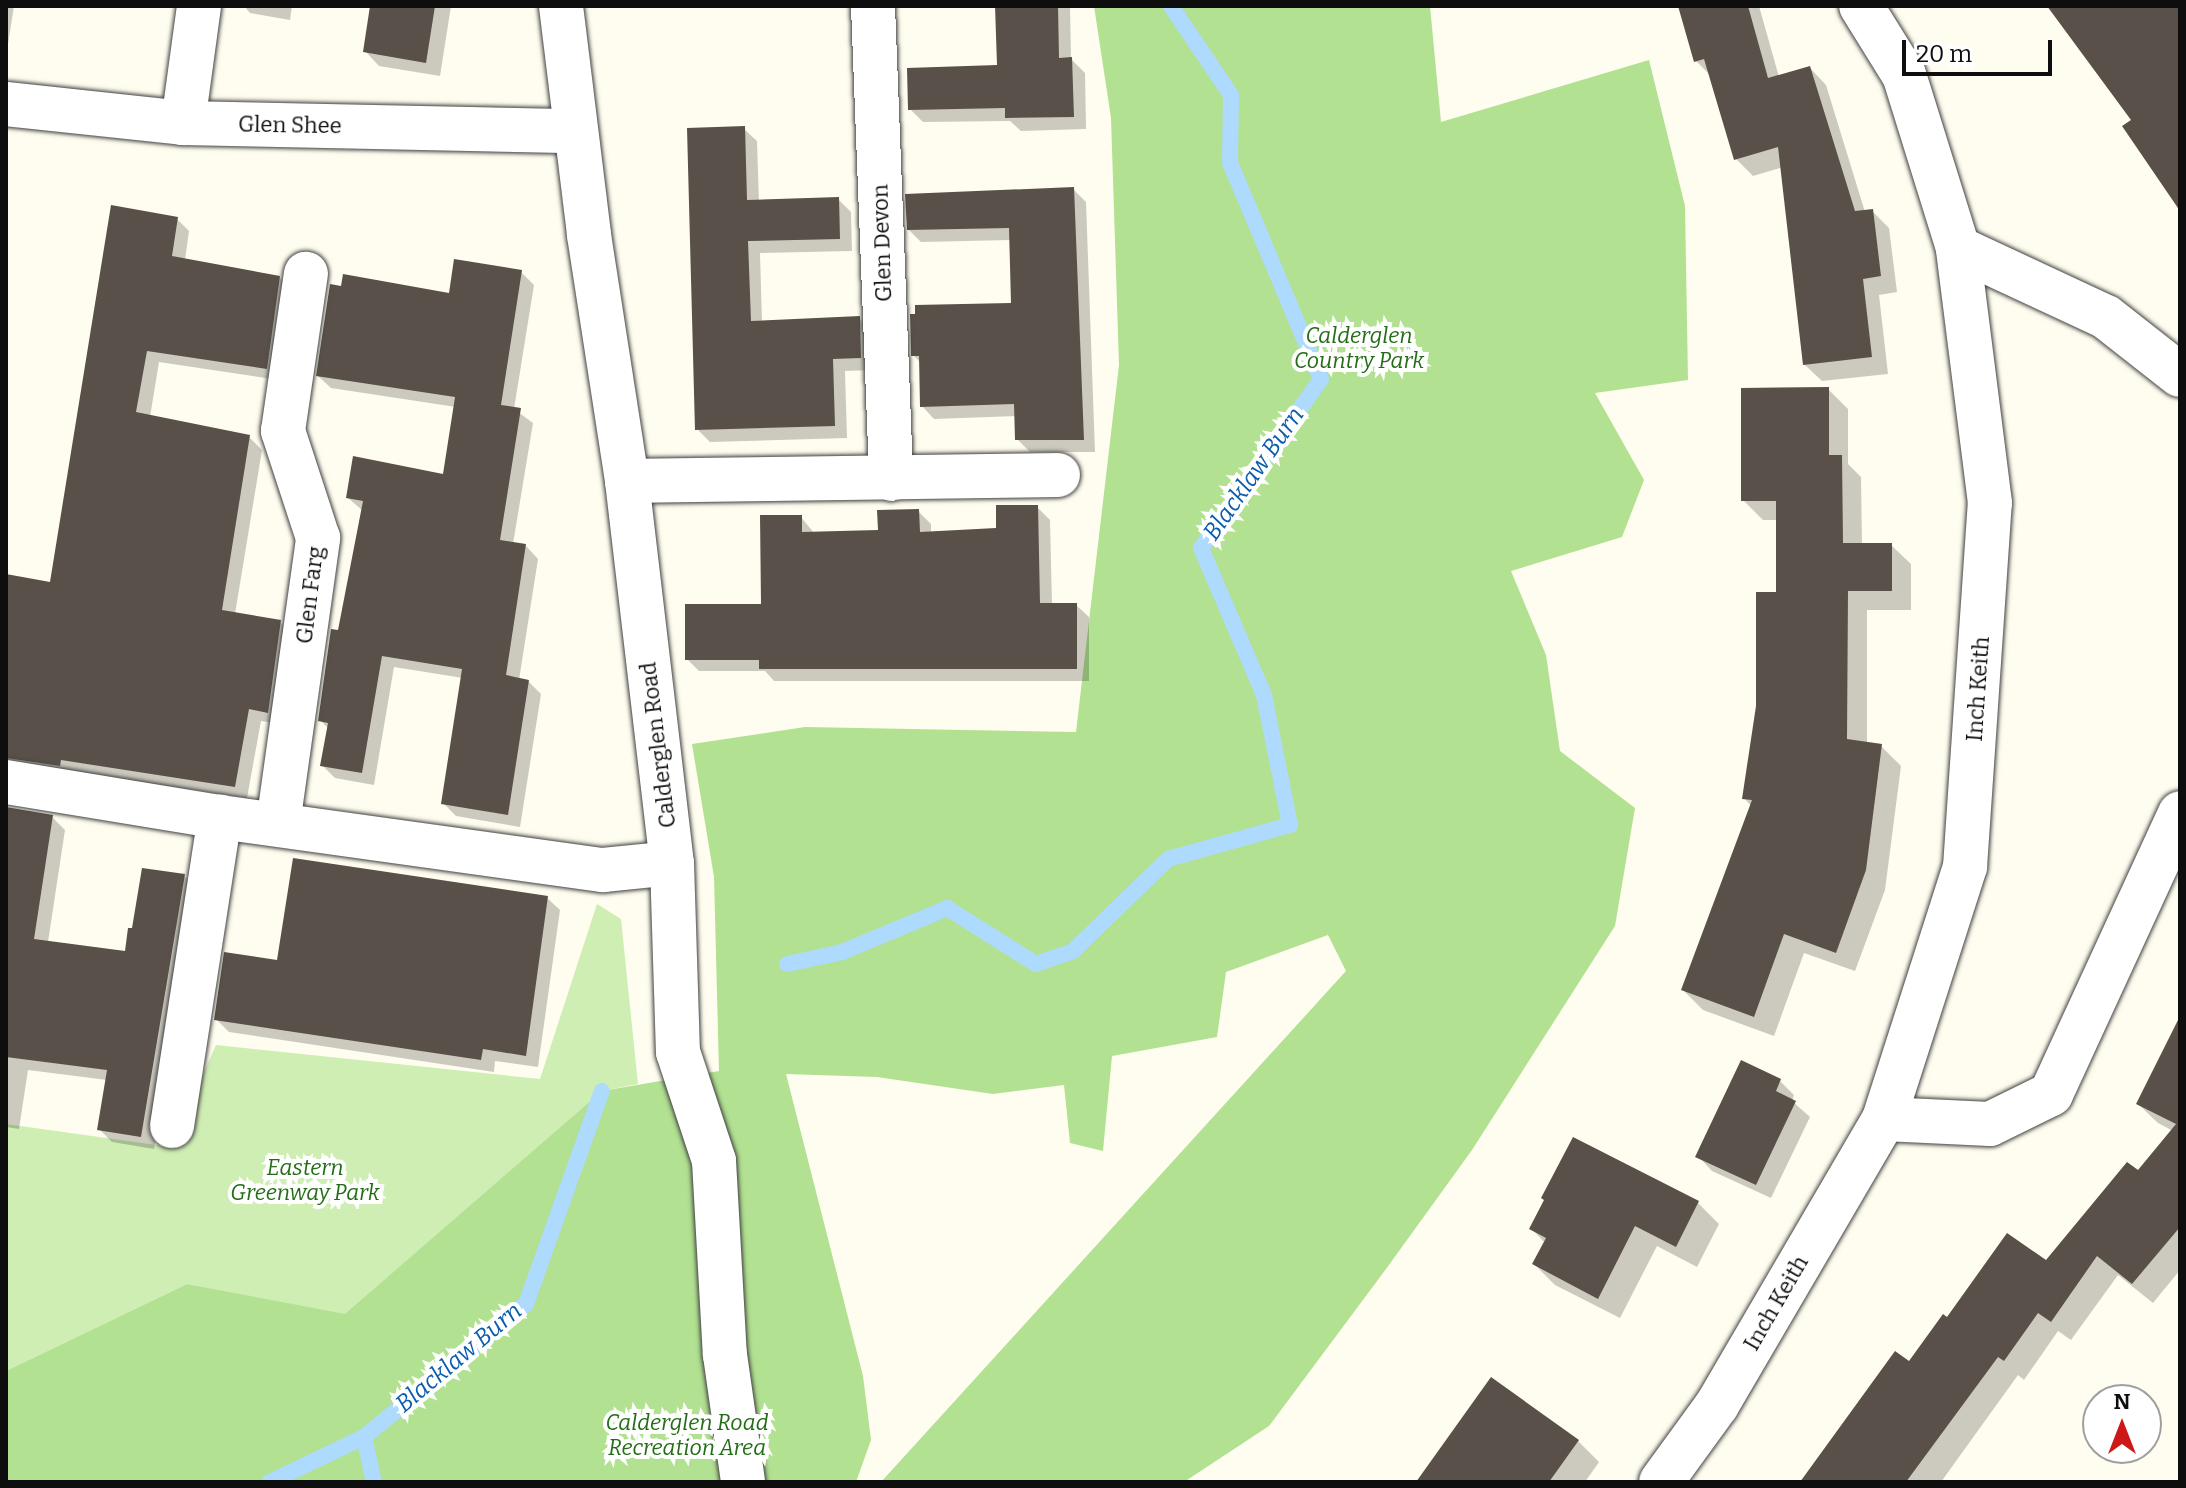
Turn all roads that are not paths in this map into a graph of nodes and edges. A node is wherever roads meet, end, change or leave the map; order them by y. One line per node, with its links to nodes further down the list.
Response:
1 (199, 6): 6 (street)
2 (561, 6): 7 (street, Calderglen Road)
3 (873, 6): 12 (street, Glen Devon)
4 (1861, 6): 8 (street, Inch Keith)
5 (6, 104): 6 (street, Glen Shee)
6 (183, 123): 7 (street, Glen Shee)
7 (576, 131): 13 (street, Calderglen Road)
8 (1958, 248): 10 (street); 19 (street, Inch Keith)
9 (306, 274): 17 (street, Glen Farg)
10 (2180, 375)
11 (1058, 475): 12 (street)
12 (891, 479): 13 (street)
13 (627, 481): 18 (street, Calderglen Road)
14 (6, 782): 16 (street)
15 (2180, 813): 19 (street)
16 (220, 817): 17 (street); 20 (street)
17 (278, 824): 18 (street)
18 (672, 863): 21 (street, Calderglen Road)
19 (1884, 1119): 22 (street, Inch Keith)
20 (172, 1126)
21 (743, 1482)
22 (1661, 1482)

